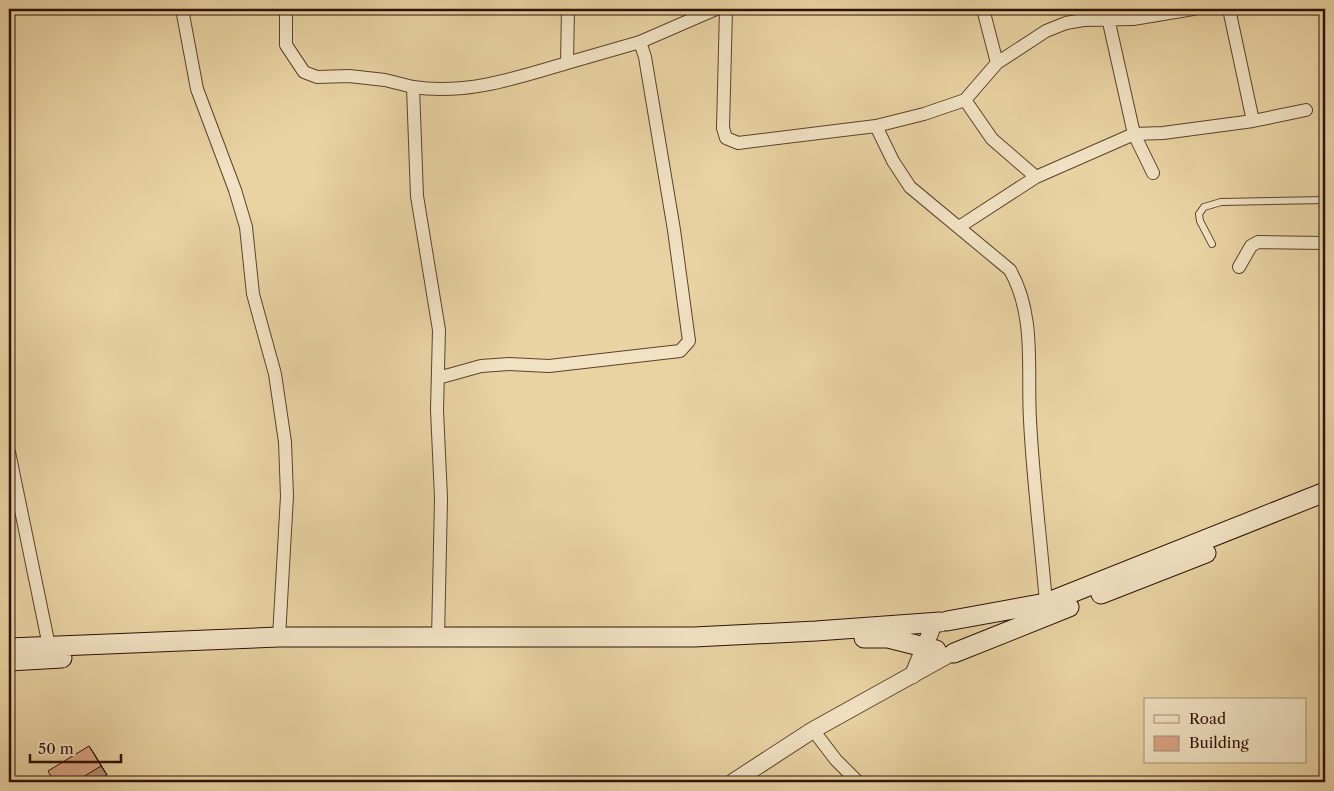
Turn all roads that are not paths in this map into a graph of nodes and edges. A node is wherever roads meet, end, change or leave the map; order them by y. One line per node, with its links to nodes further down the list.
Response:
1 (182, 9): 31 (street)
2 (286, 9): 13 (street)
3 (568, 9): 11 (street)
4 (716, 9): 10 (street)
5 (726, 9): 17 (street)
6 (983, 9): 12 (street)
7 (1193, 9): 9 (street)
8 (1229, 9): 16 (street)
9 (1106, 14): 12 (street); 18 (street)
10 (640, 42): 11 (street); 26 (street)
11 (567, 63): 13 (street)
12 (996, 63): 14 (street)
13 (413, 87): 26 (street)
14 (965, 100): 17 (street); 20 (street)
15 (1306, 110): 16 (street)
16 (1254, 122): 18 (street)
17 (876, 126): 22 (street)
18 (1134, 134): 19 (street); 20 (street)
19 (1153, 173)
20 (1036, 177): 22 (street)
21 (1325, 200): 24 (lane)
22 (959, 227): 30 (street)
23 (1325, 243): 25 (street)
24 (1212, 244)
25 (1239, 267)
26 (438, 378): 32 (street)
27 (9, 452): 34 (street)
28 (1325, 492): 30 (main road)
29 (1325, 504): 33 (main road)
30 (1046, 603): 33 (main road)
31 (279, 637): 32 (main road); 34 (main road)
32 (438, 639): 33 (main road)
33 (940, 640): 36 (main road); 37 (street); 37 (street)
34 (49, 646): 35 (main road)
35 (9, 648)
36 (9, 662)
37 (913, 675): 38 (street)
38 (813, 730): 39 (street); 40 (street)
39 (733, 782)
40 (858, 782)

